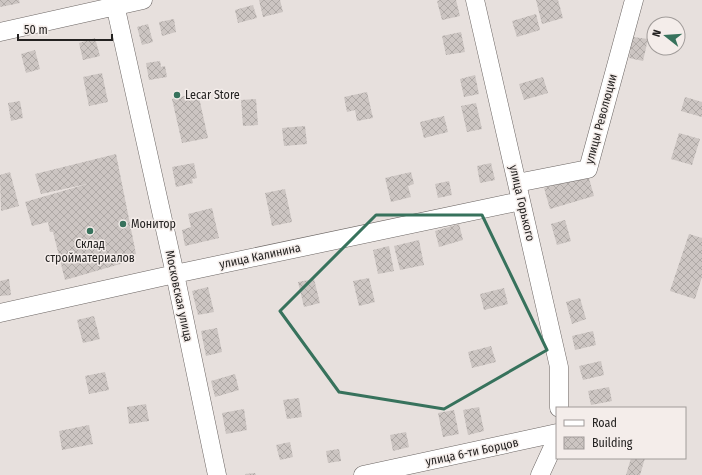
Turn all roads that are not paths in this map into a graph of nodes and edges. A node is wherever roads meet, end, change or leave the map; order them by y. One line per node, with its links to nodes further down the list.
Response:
1 (142, 0): 4 (street)
2 (475, 0): 6 (street, улица Горького)
3 (634, 0): 6 (street, улицы Революции)
4 (115, 3): 5 (street); 8 (street, Московская улица)
5 (0, 32)
6 (517, 183): 7 (street, улица Горького)
7 (521, 201): 8 (street, улица Калинина); 10 (street, улица Горького)
8 (175, 274): 9 (street, улица Калинина); 13 (street, Московская улица)
9 (0, 313)
10 (559, 407)
11 (556, 433): 14 (street, улица 6-ти Борцов)
12 (556, 440): 15 (street)
13 (217, 475)
14 (363, 475)
15 (540, 475)

